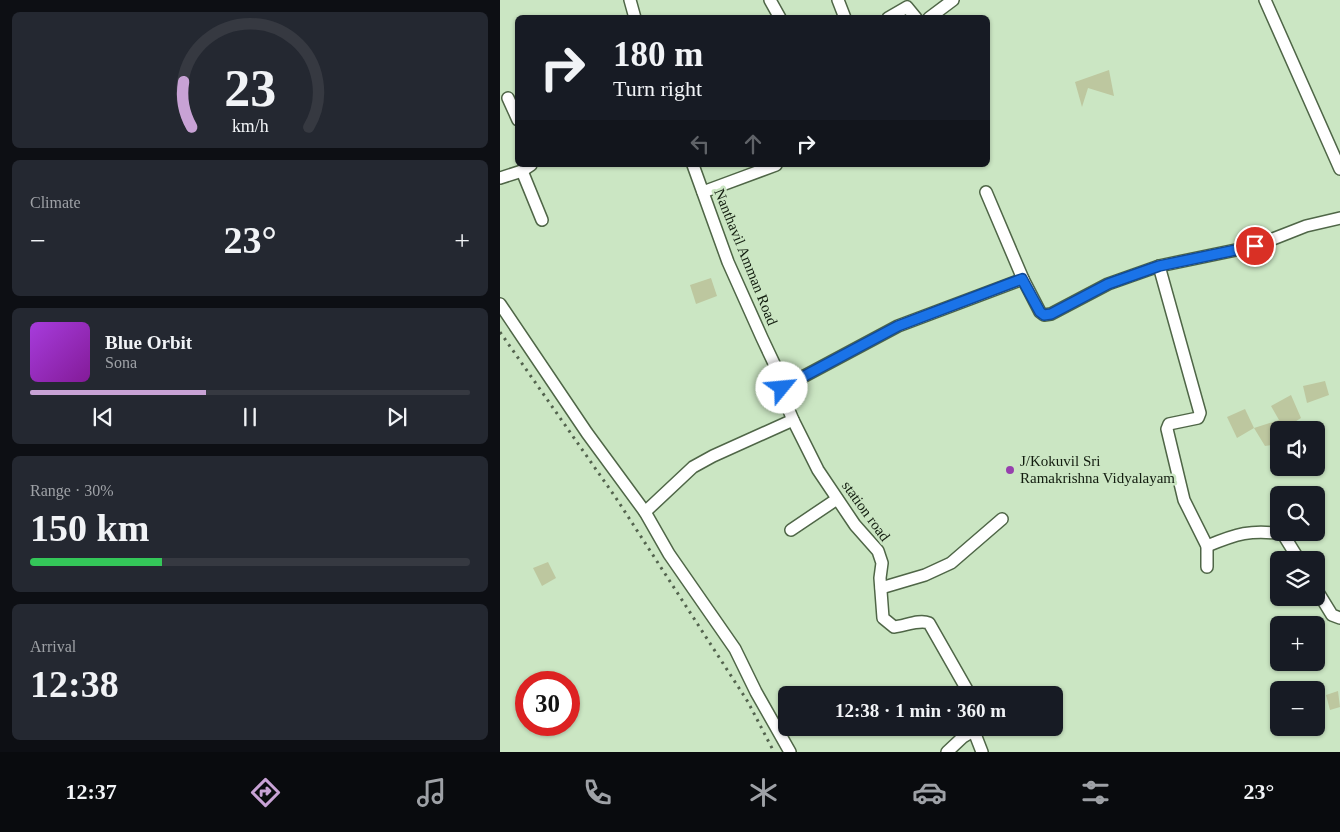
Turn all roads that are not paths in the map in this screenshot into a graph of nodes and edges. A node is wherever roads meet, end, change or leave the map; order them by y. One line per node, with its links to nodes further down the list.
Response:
1 (630, 0): 6 (street)
2 (770, 0): 7 (street)
3 (838, 0): 8 (street)
4 (953, 0): 11 (street)
5 (1265, 0): 17 (street)
6 (634, 15)
7 (778, 15)
8 (844, 15)
9 (893, 15): 10 (street)
10 (914, 15)
11 (933, 15)
12 (508, 98): 13 (street)
13 (515, 113)
14 (694, 167): 19 (street, Nanthavil Amman Road)
15 (771, 167): 19 (street)
16 (526, 168): 18 (street); 22 (street)
17 (1340, 168)
18 (500, 178)
19 (703, 192): 26 (street, Nanthavil Amman Road)
20 (986, 192): 24 (street)
21 (1340, 218): 23 (street)
22 (542, 220)
23 (1159, 266): 24 (street); 33 (street)
24 (1022, 279): 26 (street)
25 (500, 304): 29 (street)
26 (782, 388): 27 (street, station road)
27 (793, 420): 28 (street, station road); 29 (street)
28 (837, 499): 31 (street); 35 (street, station road)
29 (645, 512): 41 (street)
30 (1002, 519): 35 (street)
31 (791, 530)
32 (1270, 532): 33 (street)
33 (1208, 546): 34 (street)
34 (1207, 567)
35 (881, 588): 38 (street, station road)
36 (1325, 604): 37 (street)
37 (1340, 618)
38 (965, 686)
39 (965, 736): 42 (street)
40 (977, 736): 43 (street)
41 (790, 752)
42 (947, 752)
43 (982, 752)

